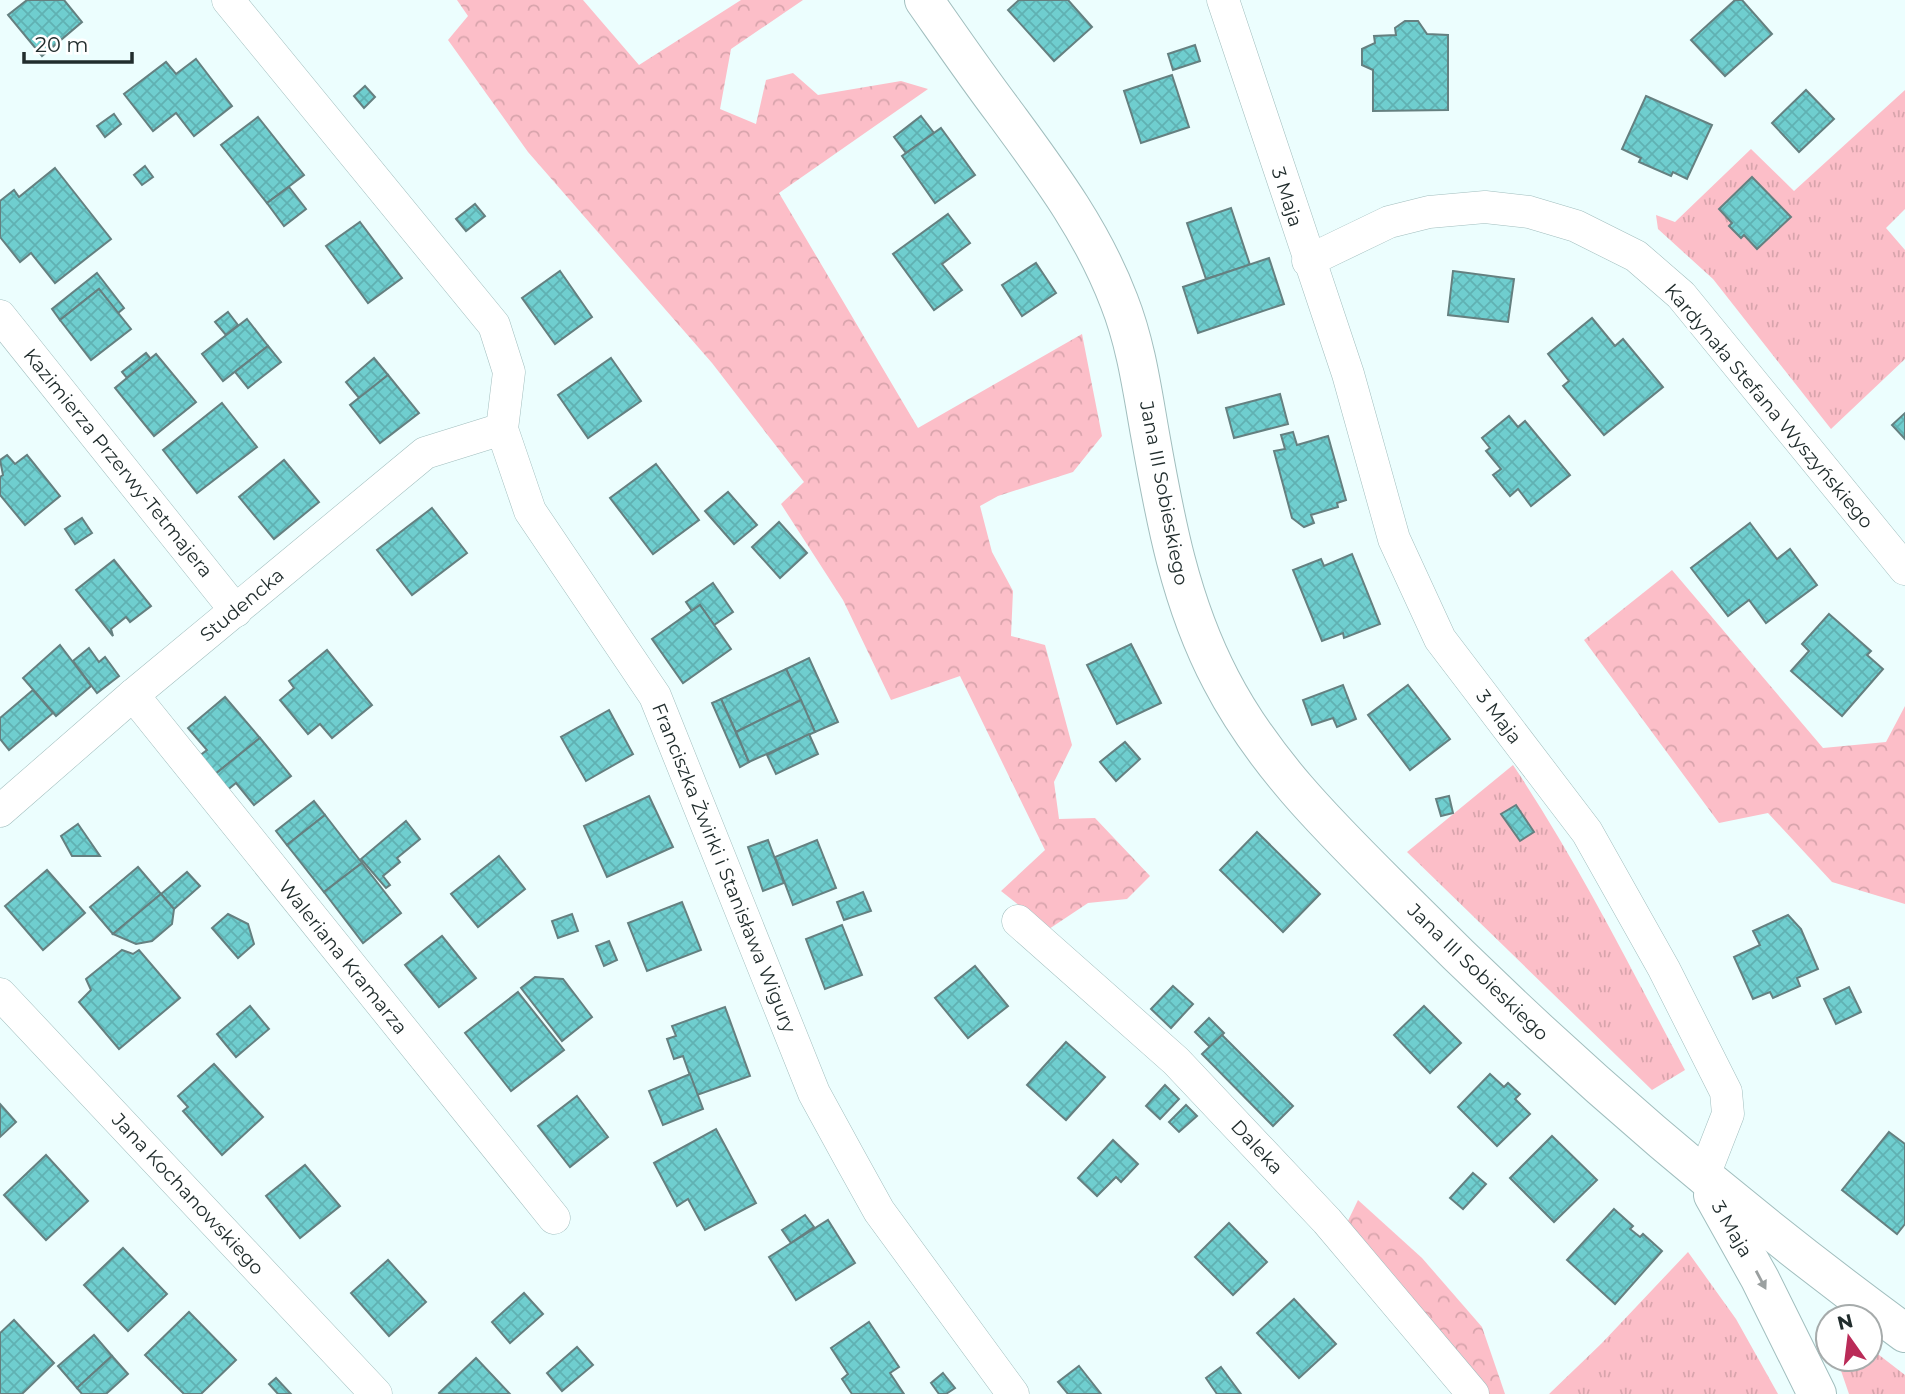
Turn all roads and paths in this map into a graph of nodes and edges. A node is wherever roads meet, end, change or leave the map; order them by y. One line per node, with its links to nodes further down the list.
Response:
1 (228, 0): 6 (street, Franciszka Żwirki i Stanisława Wigury)
2 (924, 0): 13 (main road, Jana III Sobieskiego)
3 (1223, 0): 4 (street, 3 Maja)
4 (1308, 261): 7 (street, Kardynała Stefana Wyszyńskiego); 13 (street, 3 Maja)
5 (0, 316): 8 (street, Kazimierza Przerwy-Tetmajera)
6 (502, 429): 8 (street, Studencka); 17 (street, Franciszka Żwirki i Stanisława Wigury)
7 (1905, 569)
8 (236, 611): 9 (street, Studencka)
9 (133, 695): 10 (street, Studencka); 14 (street, Waleriana Kramarza)
10 (0, 811)
11 (1018, 921): 18 (street, Daleka)
12 (0, 994): 16 (street, Jana Kochanowskiego)
13 (1703, 1178): 15 (main road, Jana III Sobieskiego); 19 (main road, 3 Maja, one-way to 19)
14 (554, 1218)
15 (1905, 1333)
16 (376, 1394)
17 (1013, 1394)
18 (1474, 1394)
19 (1817, 1394)

